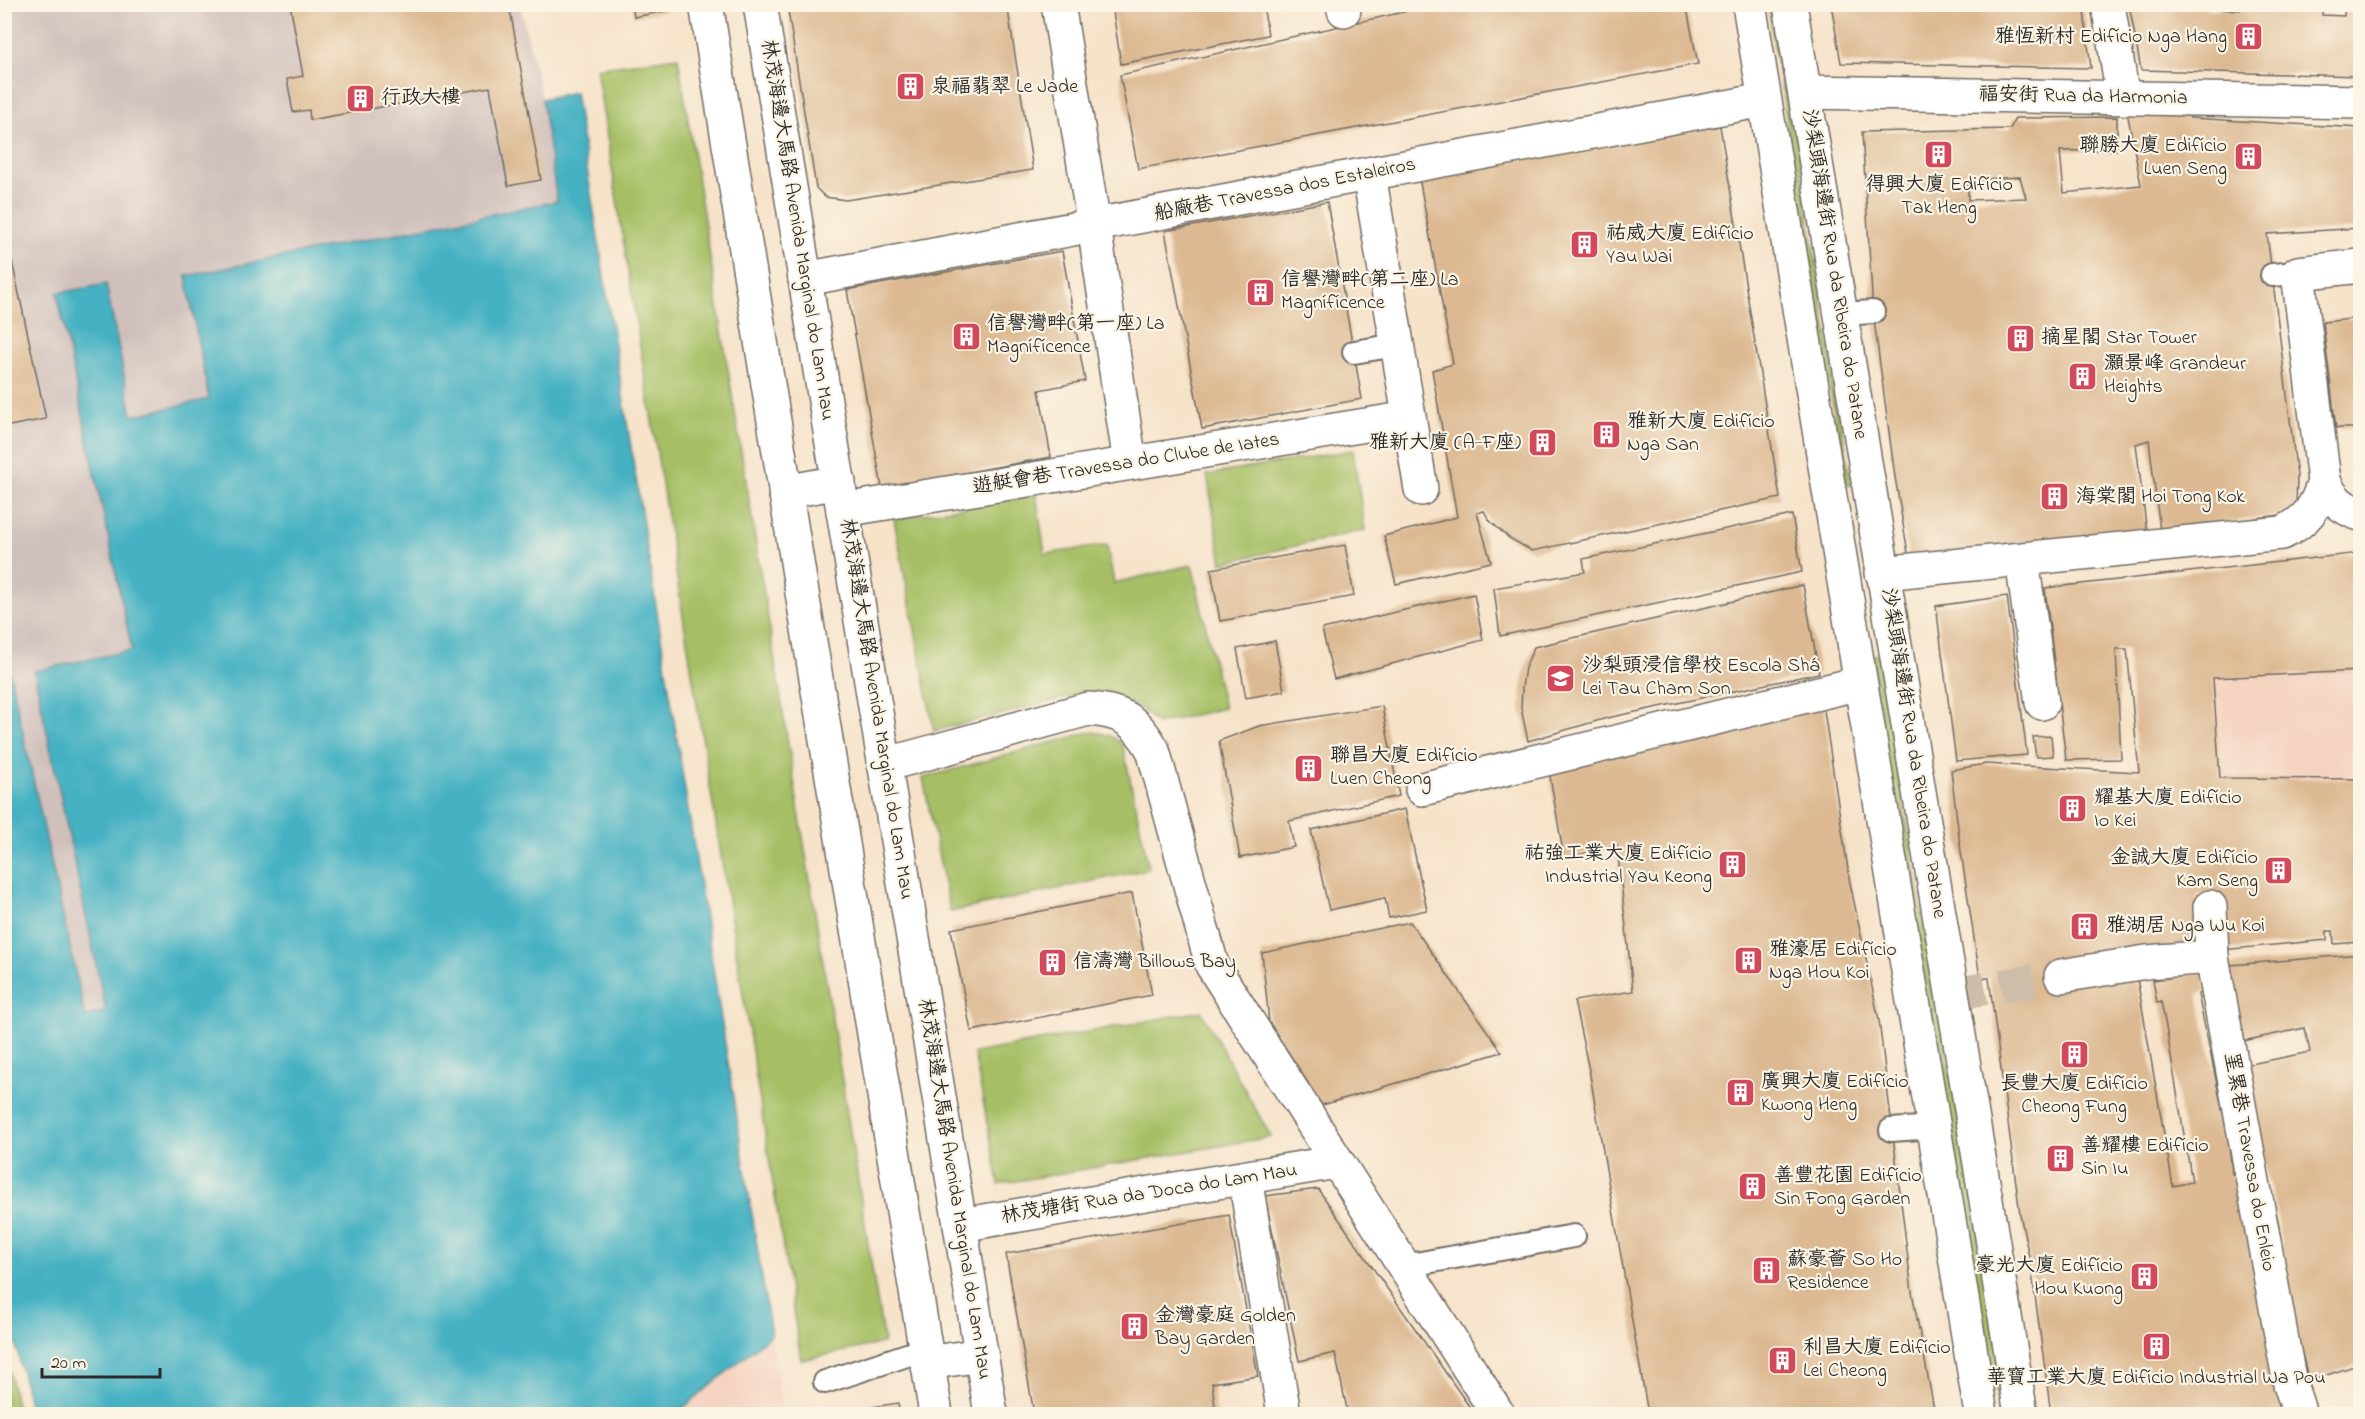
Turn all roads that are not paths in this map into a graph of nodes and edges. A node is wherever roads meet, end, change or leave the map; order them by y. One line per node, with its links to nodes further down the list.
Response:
1 (706, 4): 23 (street)
2 (760, 4): 14 (street, 林茂海邊大馬路 Avenida Marginal do Lam Mau)
3 (1058, 4): 12 (street)
4 (1749, 4): 9 (street, 沙梨頭海邊街 Rua da Ribeira do Patane)
5 (1790, 4): 7 (street, 沙梨頭海邊街 Rua da Ribeira do Patane)
6 (2108, 4): 8 (street)
7 (1805, 92): 8 (street, 福安街 Rua da Harmonia); 16 (street, 沙梨頭海邊街 Rua da Ribeira do Patane)
8 (2123, 98): 10 (street, 福安街 Rua da Harmonia)
9 (1764, 100): 11 (street, 船廠巷 Travessa dos Estaleiros); 28 (street, 沙梨頭海邊街 Rua da Ribeira do Patane)
10 (2361, 102)
11 (1370, 174): 12 (street, 船廠巷 Travessa dos Estaleiros); 17 (street)
12 (1094, 226): 14 (street, 船廠巷 Travessa dos Estaleiros); 20 (street)
13 (2361, 267): 21 (street)
14 (805, 279): 24 (street, 林茂海邊大馬路 Avenida Marginal do Lam Mau)
15 (1873, 312): 16 (lane)
16 (1841, 314): 27 (street, 沙梨頭海邊街 Rua da Ribeira do Patane)
17 (1397, 345): 18 (lane); 19 (street)
18 (1354, 352)
19 (1409, 418): 20 (street, 遊艇會巷 Travessa do Clube de Iates); 22 (street)
20 (1130, 463): 24 (street, 遊艇會巷 Travessa do Clube de Iates)
21 (2324, 481): 25 (street); 26 (street)
22 (1421, 489)
23 (785, 492): 24 (street, 遊艇會巷 Travessa do Clube de Iates); 41 (street)
24 (841, 496): 30 (street, 林茂海邊大馬路 Avenida Marginal do Lam Mau)
25 (2361, 514)
26 (2022, 560): 27 (street); 29 (street)
27 (1882, 573): 48 (street, 沙梨頭海邊街 Rua da Ribeira do Patane)
28 (1860, 683): 31 (street); 47 (street, 沙梨頭海邊街 Rua da Ribeira do Patane)
29 (2042, 703)
30 (884, 765): 35 (street); 37 (street, 林茂海邊大馬路 Avenida Marginal do Lam Mau)
31 (1422, 789)
32 (2210, 908): 33 (street, 罣累巷 Travessa do Enleio)
33 (2212, 957): 34 (street); 49 (street, 罣累巷 Travessa do Enleio)
34 (2061, 976)
35 (1337, 1162): 36 (street, 林茂塘街 Rua da Doca do Lam Mau); 39 (street)
36 (1245, 1178): 37 (street, 林茂塘街 Rua da Doca do Lam Mau); 45 (street)
37 (960, 1225): 40 (street, 林茂海邊大馬路 Avenida Marginal do Lam Mau)
38 (1574, 1236): 39 (lane)
39 (1404, 1266): 46 (street)
40 (981, 1355): 41 (street); 44 (street, 林茂海邊大馬路 Avenida Marginal do Lam Mau)
41 (926, 1356): 42 (lane); 43 (street)
42 (825, 1382)
43 (936, 1414)
44 (991, 1414)
45 (1284, 1414)
46 (1498, 1414)
47 (1981, 1414)
48 (2021, 1414)
49 (2300, 1414)

